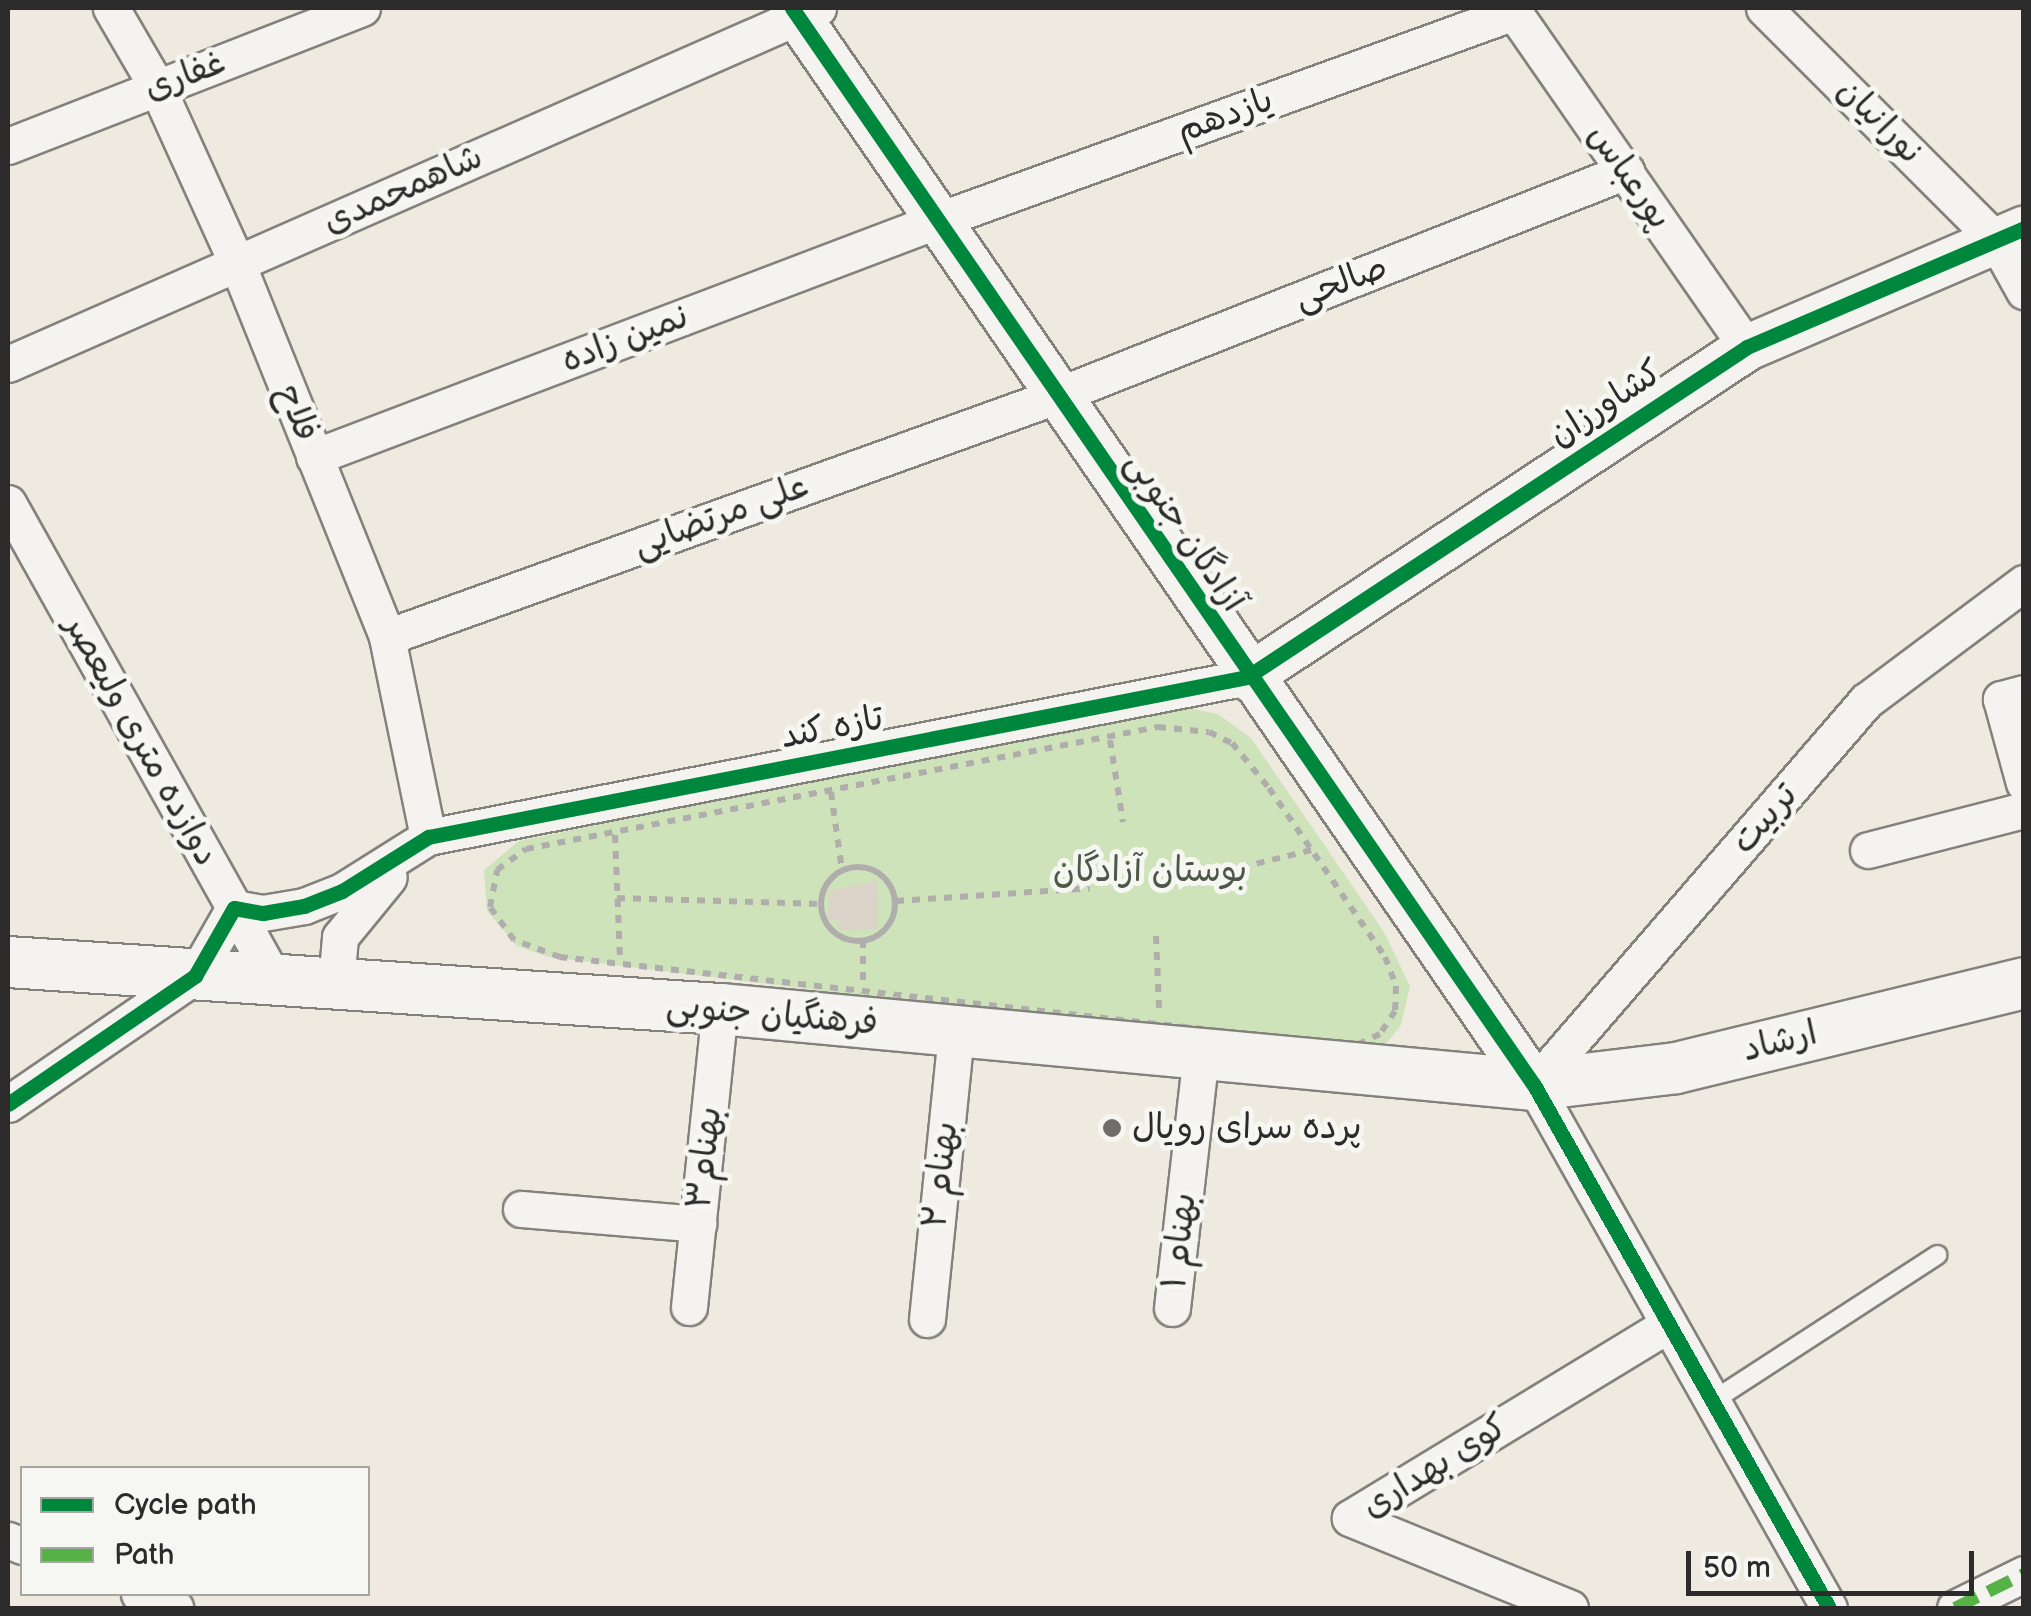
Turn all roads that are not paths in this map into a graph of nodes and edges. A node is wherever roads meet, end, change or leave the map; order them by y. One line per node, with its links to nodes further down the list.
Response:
1 (111, 8): 6 (street, فلاح)
2 (362, 8): 6 (street, غفاری)
3 (1764, 8): 10 (street, نورانیان)
4 (803, 10): 9 (street, آزادگان جنوبی); 11 (street, شاهمحمدی)
5 (1512, 10): 8 (street, پورعباس); 9 (street, یازدهم)
6 (158, 87): 7 (street, غفاری); 11 (street, فلاح)
7 (8, 146)
8 (1626, 172): 13 (street, پورعباس); 15 (street, صالحی)
9 (936, 220): 15 (street, آزادگان جنوبی); 16 (street, نمین زاده)
10 (2009, 233): 12 (street); 13 (street, کشاورزان)
11 (237, 264): 14 (street, شاهمحمدی); 16 (street, فلاح)
12 (2024, 291)
13 (1748, 346): 20 (street, کشاورزان)
14 (8, 364)
15 (1056, 396): 19 (street, علی مرتضایی); 20 (street, آزادگان جنوبی)
16 (314, 457): 19 (street, فلاح)
17 (8, 503): 26 (street, دوازده متری ولیعصر)
18 (2024, 583): 35 (street, تربیت)
19 (387, 636): 24 (street, فلاح)
20 (1248, 677): 24 (street, تازه کند); 35 (street, آزادگان جنوبی)
21 (2024, 693): 22 (street)
22 (2024, 783)
23 (2024, 810): 25 (street)
24 (428, 837): 26 (street); 30 (street)
25 (1868, 850)
26 (234, 908): 28 (street); 29 (street, دوازده متری ولیعصر)
27 (8, 962): 28 (main road, فرهنگیان جنوبی)
28 (195, 976): 29 (main road, فرهنگیان جنوبی); 36 (street)
29 (274, 979): 30 (main road, فرهنگیان جنوبی)
30 (336, 983): 32 (main road, فرهنگیان جنوبی)
31 (2024, 983): 35 (main road, ارشاد)
32 (720, 1009): 33 (main road, فرهنگیان جنوبی); 38 (street, بهنام۳)
33 (956, 1032): 34 (main road, فرهنگیان جنوبی); 42 (street, بهنام ۲)
34 (1201, 1054): 35 (main road, فرهنگیان جنوبی); 41 (street, بهنام ۱)
35 (1534, 1086): 43 (street)
36 (8, 1104)
37 (521, 1209): 38 (street)
38 (698, 1224): 40 (street, بهنام۳)
39 (1937, 1255): 44 (lane)
40 (689, 1308)
41 (1172, 1308)
42 (927, 1318)
43 (1668, 1325): 44 (street); 48 (street, کوی بهداری)
44 (1711, 1402): 49 (street)
45 (2024, 1574): 50 (street)
46 (144, 1596): 47 (street)
47 (174, 1608)
48 (1570, 1608)
49 (1829, 1608)
50 (1955, 1608)

